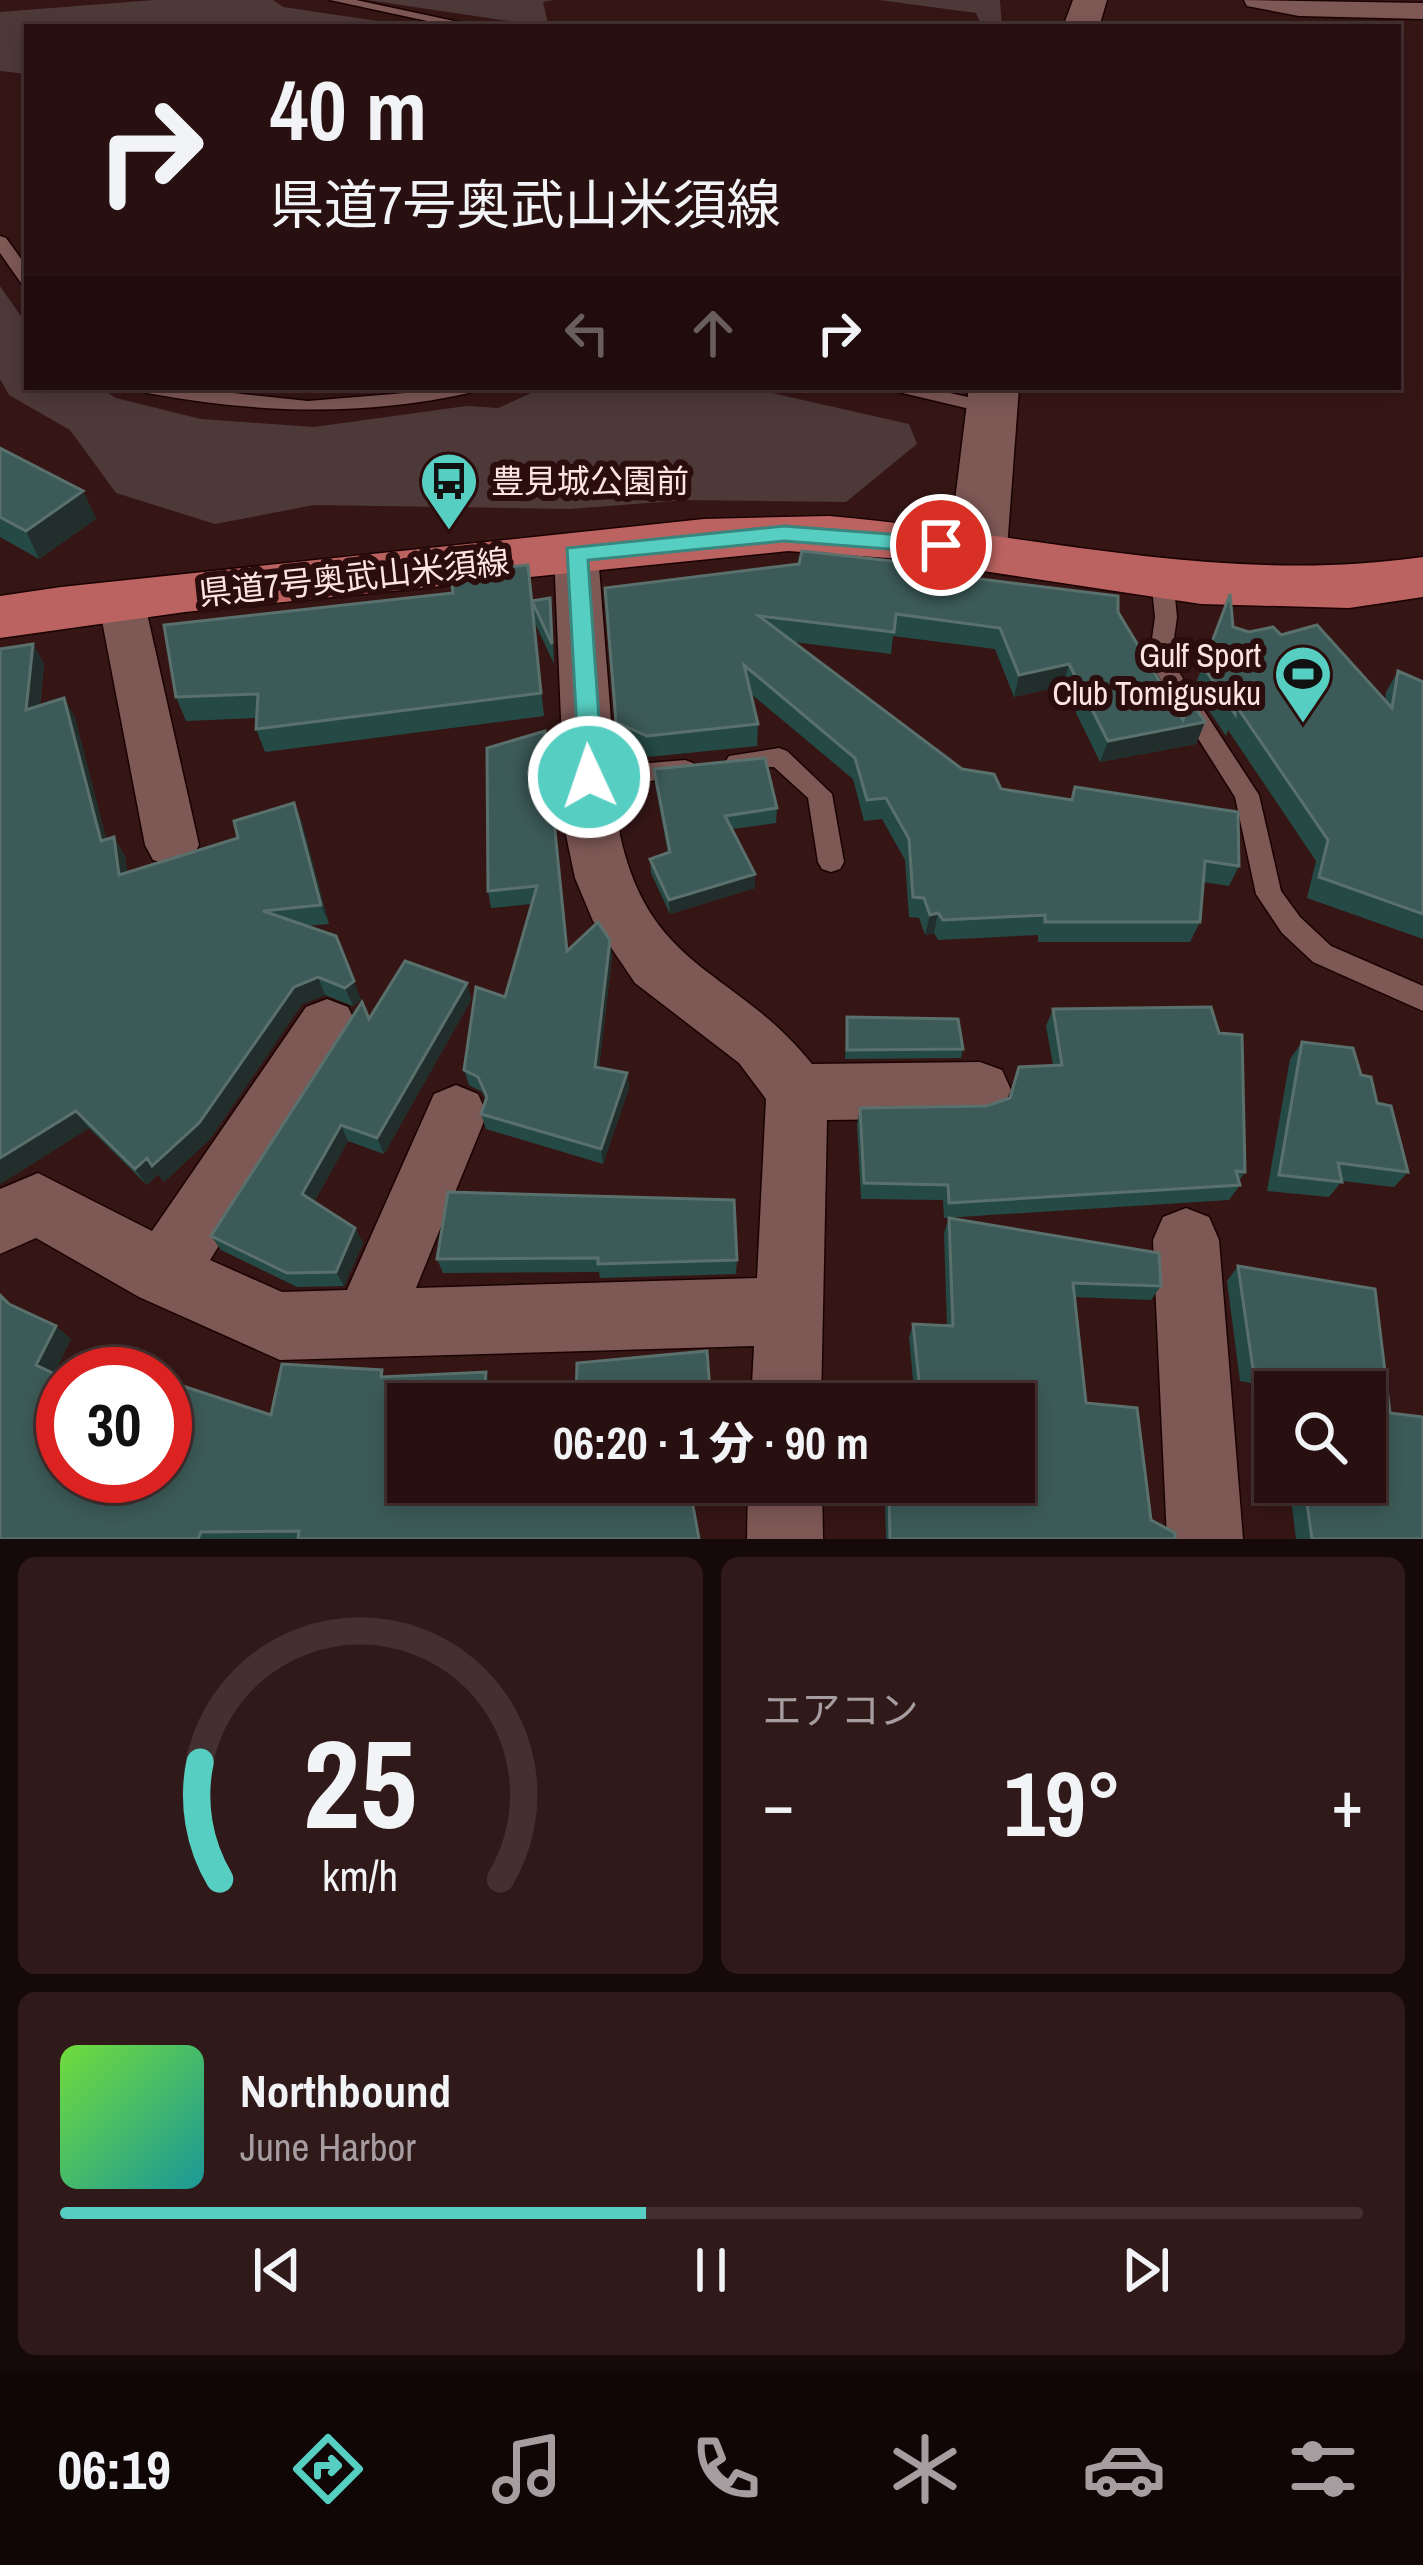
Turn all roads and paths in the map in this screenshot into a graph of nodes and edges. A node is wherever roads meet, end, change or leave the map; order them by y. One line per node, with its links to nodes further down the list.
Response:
1 (336, 0): 5 (lane)
2 (1257, 0): 4 (street)
3 (1423, 11): 4 (street)
4 (1345, 18)
5 (460, 24)
6 (0, 242): 7 (lane)
7 (24, 275)
8 (164, 390): 9 (lane)
9 (457, 390)
10 (925, 390): 11 (lane)
11 (992, 398): 12 (street)
12 (978, 549): 13 (main road, 県道7号奥武山米須線); 14 (main road, 県道7号奥武山米須線)
13 (576, 554): 16 (main road, 県道7号奥武山米須線); 18 (street)
14 (1162, 578): 15 (main road, 県道7号奥武山米須線); 21 (lane)
15 (1411, 587)
16 (122, 600): 17 (main road, 県道7号奥武山米須線); 19 (street)
17 (0, 617)
18 (589, 777): 20 (lane); 24 (street)
19 (172, 844)
20 (831, 862)
21 (1423, 1000)
22 (327, 1025): 28 (street)
23 (980, 1090): 24 (street)
24 (797, 1092): 29 (street)
25 (456, 1114): 30 (street)
26 (0, 1222): 28 (street)
27 (1186, 1240): 34 (street)
28 (164, 1273): 30 (street)
29 (786, 1311): 30 (street); 31 (street)
30 (368, 1322)
31 (786, 1383)
32 (785, 1503): 33 (street)
33 (785, 1539)
34 (1205, 1539)

